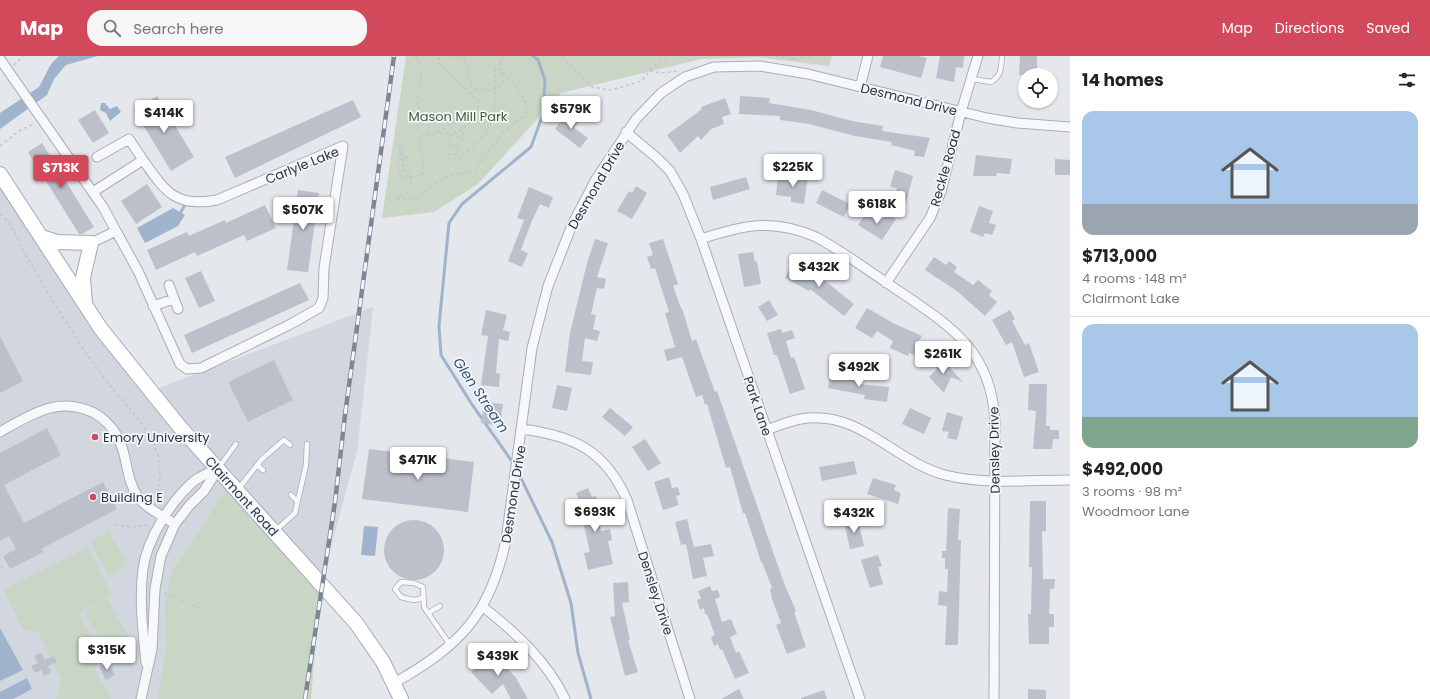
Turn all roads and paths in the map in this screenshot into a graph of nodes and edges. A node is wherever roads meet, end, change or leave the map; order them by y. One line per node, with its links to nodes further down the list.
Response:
1 (415, 56): 27 (path)
2 (441, 56): 24 (path)
3 (452, 56): 4 (path)
4 (461, 56)
5 (464, 56): 20 (path)
6 (504, 56): 16 (path)
7 (562, 56): 15 (path)
8 (669, 56): 15 (path)
9 (776, 56): 10 (path)
10 (804, 56)
11 (868, 56): 19 (street)
12 (978, 56): 18 (street, Reckle Road)
13 (1002, 56): 18 (lane)
14 (0, 59): 22 (street, Carlyle Lake)
15 (650, 71): 17 (path)
16 (502, 72): 20 (path); 20 (path); 36 (path)
17 (685, 77): 19 (street, Desmond Drive); 26 (street, Desmond Drive)
18 (972, 79): 21 (street, Reckle Road)
19 (860, 87): 21 (street, Desmond Drive)
20 (496, 89): 28 (path)
21 (961, 112): 23 (street, Desmond Drive); 43 (street, Reckle Road)
22 (40, 116): 29 (path); 37 (street, Carlyle Lake)
23 (1070, 127)
24 (463, 129): 25 (path); 28 (path); 28 (path)
25 (439, 132): 27 (path); 28 (path)
26 (626, 132): 41 (street, Park Lane); 49 (street, Desmond Drive)
27 (427, 134): 36 (path)
28 (450, 135)
29 (0, 146)
30 (400, 155): 32 (path); 32 (path); 34 (path); 34 (path)
31 (97, 157): 33 (street, Carlyle Lake)
32 (408, 158): 34 (path); 36 (path)
33 (143, 160): 37 (street); 47 (street, Carlyle Lake)
34 (403, 163): 36 (path)
35 (0, 174): 40 (main road, Clairmont Road)
36 (410, 177)
37 (93, 192): 39 (street, Carlyle Lake)
38 (0, 214): 62 (path)
39 (116, 231): 42 (street); 47 (street, Carlyle Lake)
40 (41, 237): 42 (main road); 46 (main road, Clairmont Road)
41 (701, 239): 43 (street, Densley Drive); 50 (street, Park Lane)
42 (91, 243): 46 (main road)
43 (886, 283): 58 (street, Densley Drive)
44 (169, 285): 45 (street)
45 (174, 299): 47 (street); 48 (street)
46 (85, 305): 56 (main road, Clairmont Road)
47 (154, 306)
48 (178, 309)
49 (522, 429): 75 (street, Desmond Drive); 83 (street, Densley Drive)
50 (766, 430): 58 (street); 84 (street, Park Lane)
51 (0, 432): 64 (street)
52 (236, 444): 56 (lane)
53 (307, 444): 63 (lane)
54 (290, 445): 55 (lane)
55 (257, 465): 57 (lane); 60 (lane)
56 (218, 469): 60 (main road, Clairmont Road); 64 (street); 65 (street)
57 (263, 470)
58 (995, 480): 59 (street); 85 (street, Densley Drive)
59 (1070, 480)
60 (238, 489): 68 (main road, Clairmont Road)
61 (291, 496): 63 (lane)
62 (156, 500)
63 (297, 501): 68 (lane)
64 (164, 517): 65 (street); 78 (street)
65 (175, 524): 78 (street)
66 (115, 525): 67 (path)
67 (150, 525)
68 (274, 531): 79 (main road, Clairmont Road)
69 (4, 566): 70 (path)
70 (0, 568)
71 (162, 593): 74 (path)
72 (423, 597): 72 (lane); 76 (lane)
73 (440, 606): 76 (lane)
74 (199, 608)
75 (483, 608): 77 (street, Desmond Drive); 82 (street)
76 (428, 613): 77 (lane)
77 (450, 645): 79 (street, Desmond Drive)
78 (147, 673): 80 (street)
79 (394, 683): 81 (main road, Clairmont Road)
80 (141, 699)
81 (401, 699)
82 (565, 699)
83 (690, 699)
84 (860, 699)
85 (994, 699)

